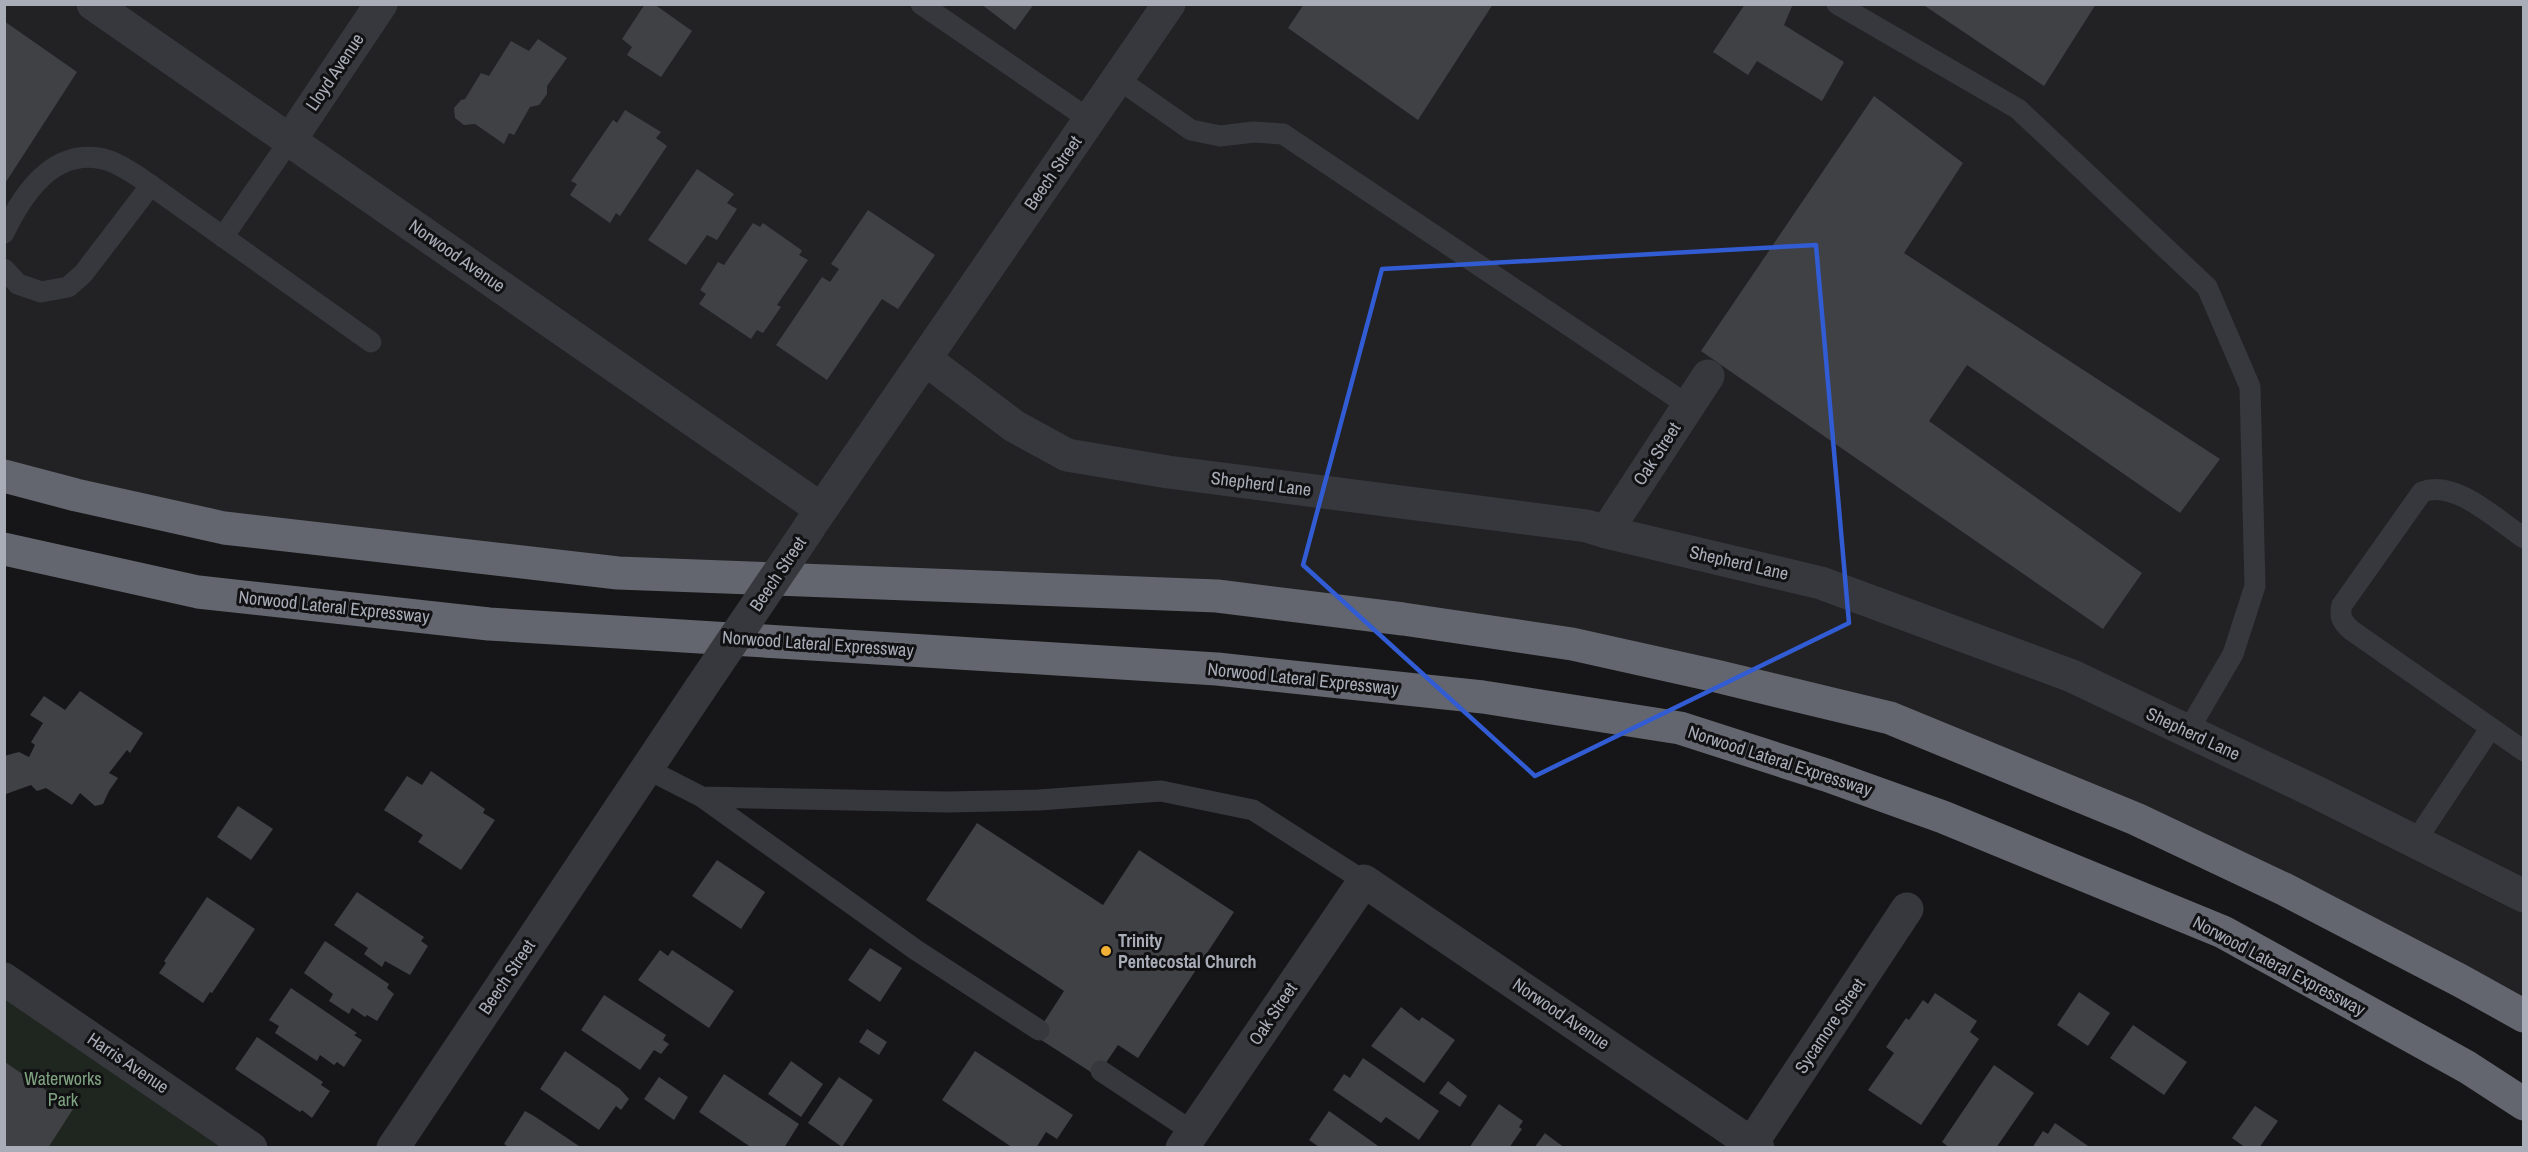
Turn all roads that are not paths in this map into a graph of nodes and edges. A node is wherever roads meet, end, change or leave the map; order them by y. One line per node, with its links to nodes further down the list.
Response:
1 (93, 4): 8 (street, Norwood Avenue)
2 (381, 4): 8 (street, Lloyd Avenue)
3 (921, 4): 7 (lane)
4 (1169, 4): 6 (street, Beech Street)
5 (1837, 4): 23 (lane)
6 (1118, 79): 7 (street, Beech Street); 16 (lane)
7 (1090, 120): 14 (street, Beech Street)
8 (290, 140): 11 (lane); 18 (street, Norwood Avenue)
9 (152, 185): 10 (lane); 11 (lane); 12 (lane)
10 (4, 233)
11 (223, 237): 13 (lane)
12 (4, 269)
13 (371, 342)
14 (925, 359): 18 (street, Beech Street); 19 (street, Shepherd Lane)
15 (1708, 376): 16 (street, Oak Street)
16 (1689, 406): 19 (street, Oak Street)
17 (4, 476): 32 (highway)
18 (815, 519): 25 (street, Beech Street, bridge)
19 (1606, 532): 23 (street, Shepherd Lane)
20 (2523, 538): 22 (lane)
21 (4, 549): 35 (highway, Norwood Lateral Expressway)
22 (2490, 729): 24 (lane); 27 (lane)
23 (2188, 731): 27 (street, Shepherd Lane)
24 (2523, 751)
25 (647, 769): 26 (lane); 39 (street, Beech Street)
26 (702, 797): 28 (lane); 33 (lane)
27 (2415, 842): 29 (street, Shepherd Lane)
28 (1364, 881): 36 (street, Oak Street); 37 (street, Norwood Avenue)
29 (2523, 896)
30 (1908, 909): 37 (street, Sycamore Street)
31 (4, 979): 38 (street, Harris Avenue)
32 (2523, 1017)
33 (1039, 1030)
34 (1101, 1071): 36 (lane)
35 (2523, 1104)
36 (1187, 1140)
37 (1755, 1145)
38 (251, 1148)
39 (393, 1148)

